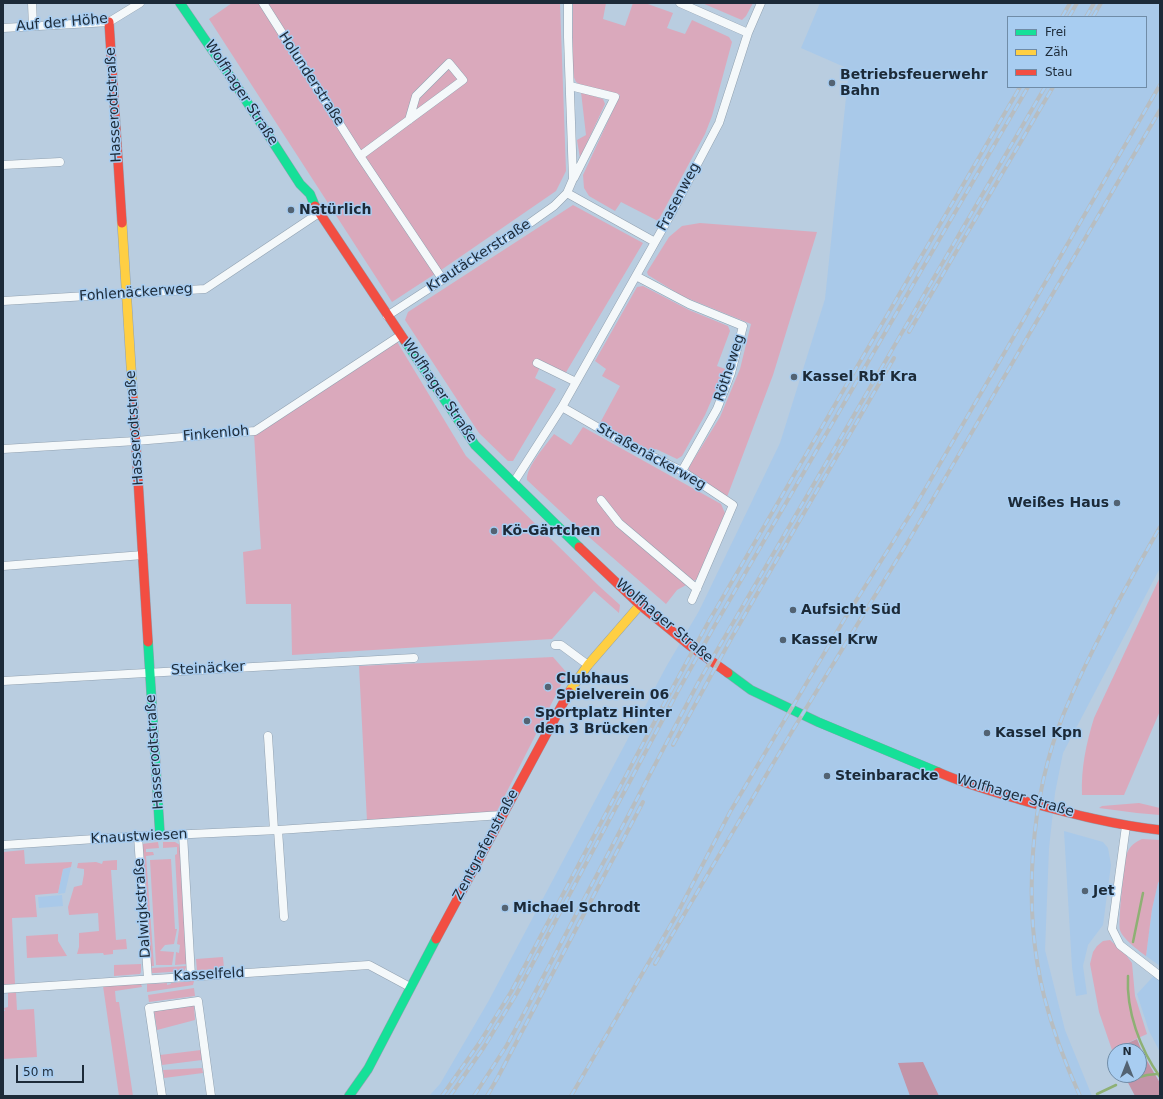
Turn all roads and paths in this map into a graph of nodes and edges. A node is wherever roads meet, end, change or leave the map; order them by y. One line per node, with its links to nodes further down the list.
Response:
1 (32, 3): 9 (street)
2 (140, 3): 8 (street, Auf der Höhe)
3 (180, 3): 19 (street, Wolfhager Straße)
4 (263, 3): 14 (street, Holunderstraße)
5 (568, 3): 12 (street, Krautäckerstraße)
6 (680, 3): 11 (street)
7 (762, 3): 11 (street, Frasenweg)
8 (109, 22): 9 (street, Auf der Höhe); 23 (street, Hasserodtstraße)
9 (33, 26): 10 (street, Auf der Höhe)
10 (3, 28)
11 (748, 34): 20 (street, Frasenweg)
12 (570, 86): 17 (street, Krautäckerstraße); 17 (street, Krautäckerstraße)
13 (409, 120): 13 (street); 14 (street)
14 (360, 156): 22 (street, Holunderstraße)
15 (60, 162): 16 (street)
16 (3, 165)
17 (574, 179): 18 (street, Krautäckerstraße)
18 (567, 193): 20 (street); 22 (street, Krautäckerstraße)
19 (317, 210): 23 (street, Fohlenäckerweg); 25 (street, Wolfhager Straße)
20 (655, 242): 21 (street, Frasenweg)
21 (636, 276): 28 (street, Frasenweg); 32 (street, Rötheweg)
22 (443, 280): 25 (street, Krautäckerstraße)
23 (127, 294): 24 (street, Fohlenäckerweg); 30 (street, Hasserodtstraße)
24 (3, 301)
25 (387, 316): 26 (street, Wolfhager Straße)
26 (401, 335): 30 (street, Finkenloh); 33 (street, Wolfhager Straße)
27 (537, 363): 28 (street)
28 (576, 382): 29 (street, Frasenweg)
29 (562, 408): 32 (street, Straßenäckerweg); 33 (street, Frasenweg)
30 (136, 441): 31 (street, Finkenloh); 35 (street, Hasserodtstraße)
31 (3, 450)
32 (682, 471): 37 (street, Straßenäckerweg)
33 (514, 482): 39 (street, Wolfhager Straße)
34 (601, 500): 37 (street)
35 (143, 555): 36 (street); 43 (street, Hasserodtstraße)
36 (3, 566)
37 (697, 589): 38 (street, Straßenäckerweg)
38 (692, 600)
39 (640, 604): 42 (street, Zentgrafenstraße); 47 (street, Wolfhager Straße)
40 (555, 645): 42 (street)
41 (414, 658): 43 (street, Steinäcker)
42 (588, 665): 46 (street, Zentgrafenstraße)
43 (150, 672): 44 (street, Steinäcker); 51 (street, Hasserodtstraße)
44 (3, 681)
45 (268, 736): 48 (street)
46 (502, 814): 48 (street, Knaustwiesen); 58 (street, Zentgrafenstraße)
47 (1126, 826): 49 (street, Wolfhager Straße); 56 (street)
48 (276, 830): 50 (street, Knaustwiesen); 54 (street)
49 (1160, 830)
50 (183, 834): 51 (street, Knaustwiesen); 55 (street)
51 (160, 835): 52 (street, Knaustwiesen)
52 (138, 836): 53 (street, Knaustwiesen); 57 (street, Dalwigkstraße)
53 (3, 845)
54 (284, 917)
55 (191, 976): 57 (street, Kasselfeld); 58 (street, Kasselfeld)
56 (1160, 976)
57 (148, 979): 59 (street, Kasselfeld)
58 (410, 987): 62 (street, Zentgrafenstraße)
59 (3, 989)
60 (162, 1096): 61 (street)
61 (211, 1096)
62 (349, 1096)

